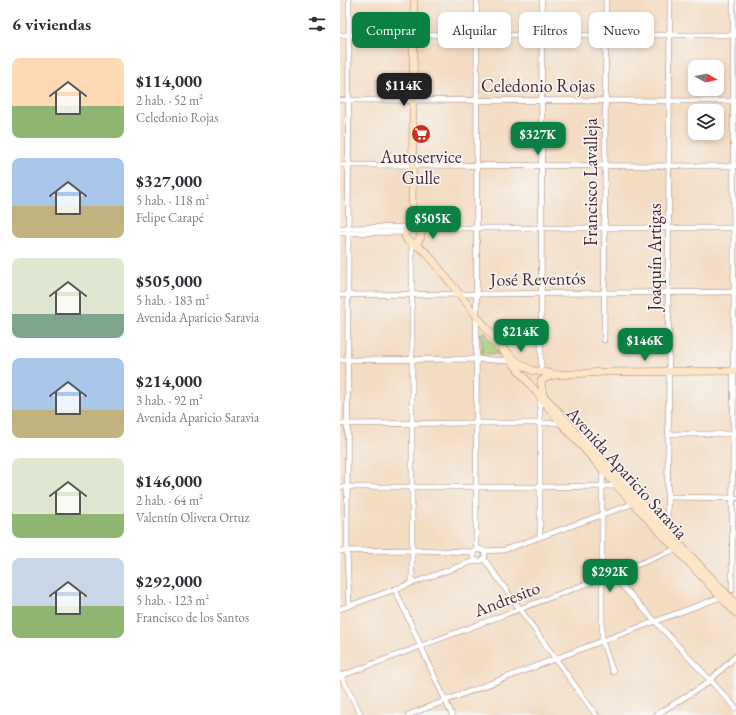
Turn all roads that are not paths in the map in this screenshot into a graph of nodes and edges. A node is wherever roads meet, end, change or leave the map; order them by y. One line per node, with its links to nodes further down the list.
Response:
1 (349, 0): 15 (street)
2 (414, 0): 8 (street)
3 (477, 0): 9 (street)
4 (542, 0): 10 (street)
5 (606, 0): 11 (street, Francisco Lavalleja)
6 (670, 0): 13 (street, Joaquín Artigas)
7 (733, 0): 16 (street)
8 (414, 12)
9 (477, 12)
10 (542, 12)
11 (606, 12)
12 (654, 34): 13 (street)
13 (669, 34): 16 (street); 27 (street, Joaquín Artigas)
14 (340, 35): 15 (street)
15 (349, 35): 22 (street)
16 (735, 35): 28 (street)
17 (413, 48): 23 (street)
18 (477, 48): 25 (street)
19 (542, 48): 26 (street)
20 (606, 48): 24 (street, Francisco Lavalleja)
21 (340, 100): 22 (street, Celedonio Rojas)
22 (348, 100): 23 (street, Celedonio Rojas); 30 (street)
23 (413, 100): 25 (street, Celedonio Rojas); 31 (street)
24 (605, 100): 26 (street, Celedonio Rojas); 27 (street, Celedonio Rojas); 34 (street, Francisco Lavalleja)
25 (477, 101): 26 (street, Celedonio Rojas); 32 (street)
26 (542, 101): 33 (street)
27 (670, 101): 28 (street, Celedonio Rojas); 35 (street, Joaquín Artigas)
28 (735, 101): 36 (street)
29 (340, 165): 30 (street)
30 (348, 165): 31 (street); 44 (street)
31 (413, 165): 32 (street); 37 (street)
32 (477, 165): 33 (street); 39 (street)
33 (541, 165): 34 (street); 40 (street)
34 (605, 166): 35 (street); 41 (street, Francisco Lavalleja)
35 (669, 166): 36 (street); 42 (street, Joaquín Artigas)
36 (735, 166): 43 (street)
37 (412, 215): 45 (street); 46 (street, Avenida Aparicio Saravia)
38 (340, 228): 44 (street)
39 (476, 228): 40 (street); 46 (street); 55 (street)
40 (541, 228): 41 (street); 52 (street)
41 (605, 228): 42 (street); 53 (street, Francisco Lavalleja)
42 (669, 228): 43 (street); 50 (street, Joaquín Artigas)
43 (735, 228): 51 (street)
44 (348, 230): 45 (street); 47 (street); 57 (street)
45 (406, 230): 46 (street); 48 (street)
46 (420, 231): 48 (street); 49 (street, Avenida Aparicio Saravia)
47 (340, 233)
48 (413, 243): 49 (street, Avenida Aparicio Saravia); 58 (street)
49 (427, 253): 54 (street, Avenida Aparicio Saravia)
50 (668, 292): 51 (street, José Reventós); 53 (street, José Reventós); 70 (street, Joaquín Artigas)
51 (735, 292): 71 (street)
52 (541, 293): 53 (street, José Reventós); 55 (street, José Reventós); 69 (street)
53 (604, 293): 62 (street, Francisco Lavalleja)
54 (460, 294): 55 (street, José Reventós); 58 (street, José Reventós); 59 (street, Avenida Aparicio Saravia)
55 (476, 294): 59 (street)
56 (340, 295): 57 (street, José Reventós)
57 (348, 295): 58 (street, José Reventós); 66 (street)
58 (412, 295): 67 (street)
59 (476, 314): 60 (street, Avenida Aparicio Saravia); 61 (street)
60 (484, 324): 61 (street); 63 (street, Avenida Aparicio Saravia)
61 (476, 335): 64 (street)
62 (604, 340)
63 (502, 348): 68 (street, Avenida Aparicio Saravia); 69 (street, Avenida Aparicio Saravia)
64 (476, 359): 67 (street); 68 (street); 78 (street)
65 (340, 360): 66 (street)
66 (347, 360): 67 (street); 81 (street)
67 (412, 360): 77 (street)
68 (511, 360): 73 (street, Avenida Aparicio Saravia)
69 (537, 371): 72 (street, Avenida Aparicio Saravia); 73 (street); 74 (street)
70 (669, 371): 71 (street); 72 (street); 82 (street, Joaquín Artigas)
71 (735, 371): 83 (street)
72 (555, 375): 74 (street)
73 (528, 382): 74 (street); 75 (street, Avenida Aparicio Saravia)
74 (541, 382): 84 (street, Avenida Aparicio Saravia)
75 (540, 398): 76 (street); 79 (street, Avenida Aparicio Saravia)
76 (540, 422): 78 (street); 79 (street); 91 (street)
77 (412, 423): 78 (street); 81 (street); 89 (street)
78 (476, 423): 90 (street)
79 (560, 423): 84 (street, Avenida Aparicio Saravia)
80 (340, 424): 81 (street)
81 (348, 424): 88 (street)
82 (669, 434): 83 (street); 92 (street, Joaquín Artigas)
83 (735, 434): 93 (street)
84 (605, 468): 85 (street); 86 (street, Avenida Aparicio Saravia); 94 (street, Avenida Aparicio Saravia)
85 (602, 486): 86 (street); 91 (street); 95 (street)
86 (617, 486): 94 (street, Avenida Aparicio Saravia)
87 (340, 487): 88 (street)
88 (348, 487): 89 (street); 101 (street)
89 (412, 487): 90 (street); 99 (street)
90 (476, 487): 91 (street); 102 (street)
91 (540, 487): 97 (street)
92 (668, 497): 93 (street); 96 (street, Joaquín Artigas)
93 (734, 498): 108 (street)
94 (637, 502): 95 (street); 96 (street, Avenida Aparicio Saravia)
95 (603, 515): 97 (street); 105 (street)
96 (666, 534): 98 (street, Avenida Aparicio Saravia)
97 (540, 537): 102 (street)
98 (678, 547): 104 (street, Andresito); 108 (street, Avenida Aparicio Saravia)
99 (412, 550): 101 (street); 102 (street); 106 (street)
100 (340, 551): 101 (street)
101 (348, 551): 110 (street)
102 (481, 554): 103 (street); 103 (street); 112 (street)
103 (477, 561): 106 (street)
104 (612, 575): 105 (street, Andresito); 114 (street)
105 (602, 578): 112 (street, Andresito); 115 (street)
106 (412, 582): 107 (street)
107 (395, 589): 110 (street); 116 (street)
108 (730, 592): 109 (street, Avenida Aparicio Saravia); 113 (street, Avenida Aparicio Saravia); 114 (street)
109 (736, 604)
110 (349, 605): 111 (street)
111 (340, 609)
112 (520, 609): 116 (street, Andresito); 118 (street)
113 (736, 613)
114 (655, 622): 115 (street); 121 (street)
115 (602, 641): 118 (street); 119 (street)
116 (420, 646): 120 (street, Andresito); 122 (street)
117 (736, 656): 121 (street)
118 (556, 659): 122 (street); 127 (street)
119 (613, 672)
120 (341, 674): 124 (street)
121 (710, 681): 123 (street); 128 (street)
122 (444, 701): 125 (street); 126 (street)
123 (736, 708)
124 (361, 715)
125 (408, 715)
126 (452, 715)
127 (596, 715)
128 (656, 715)

